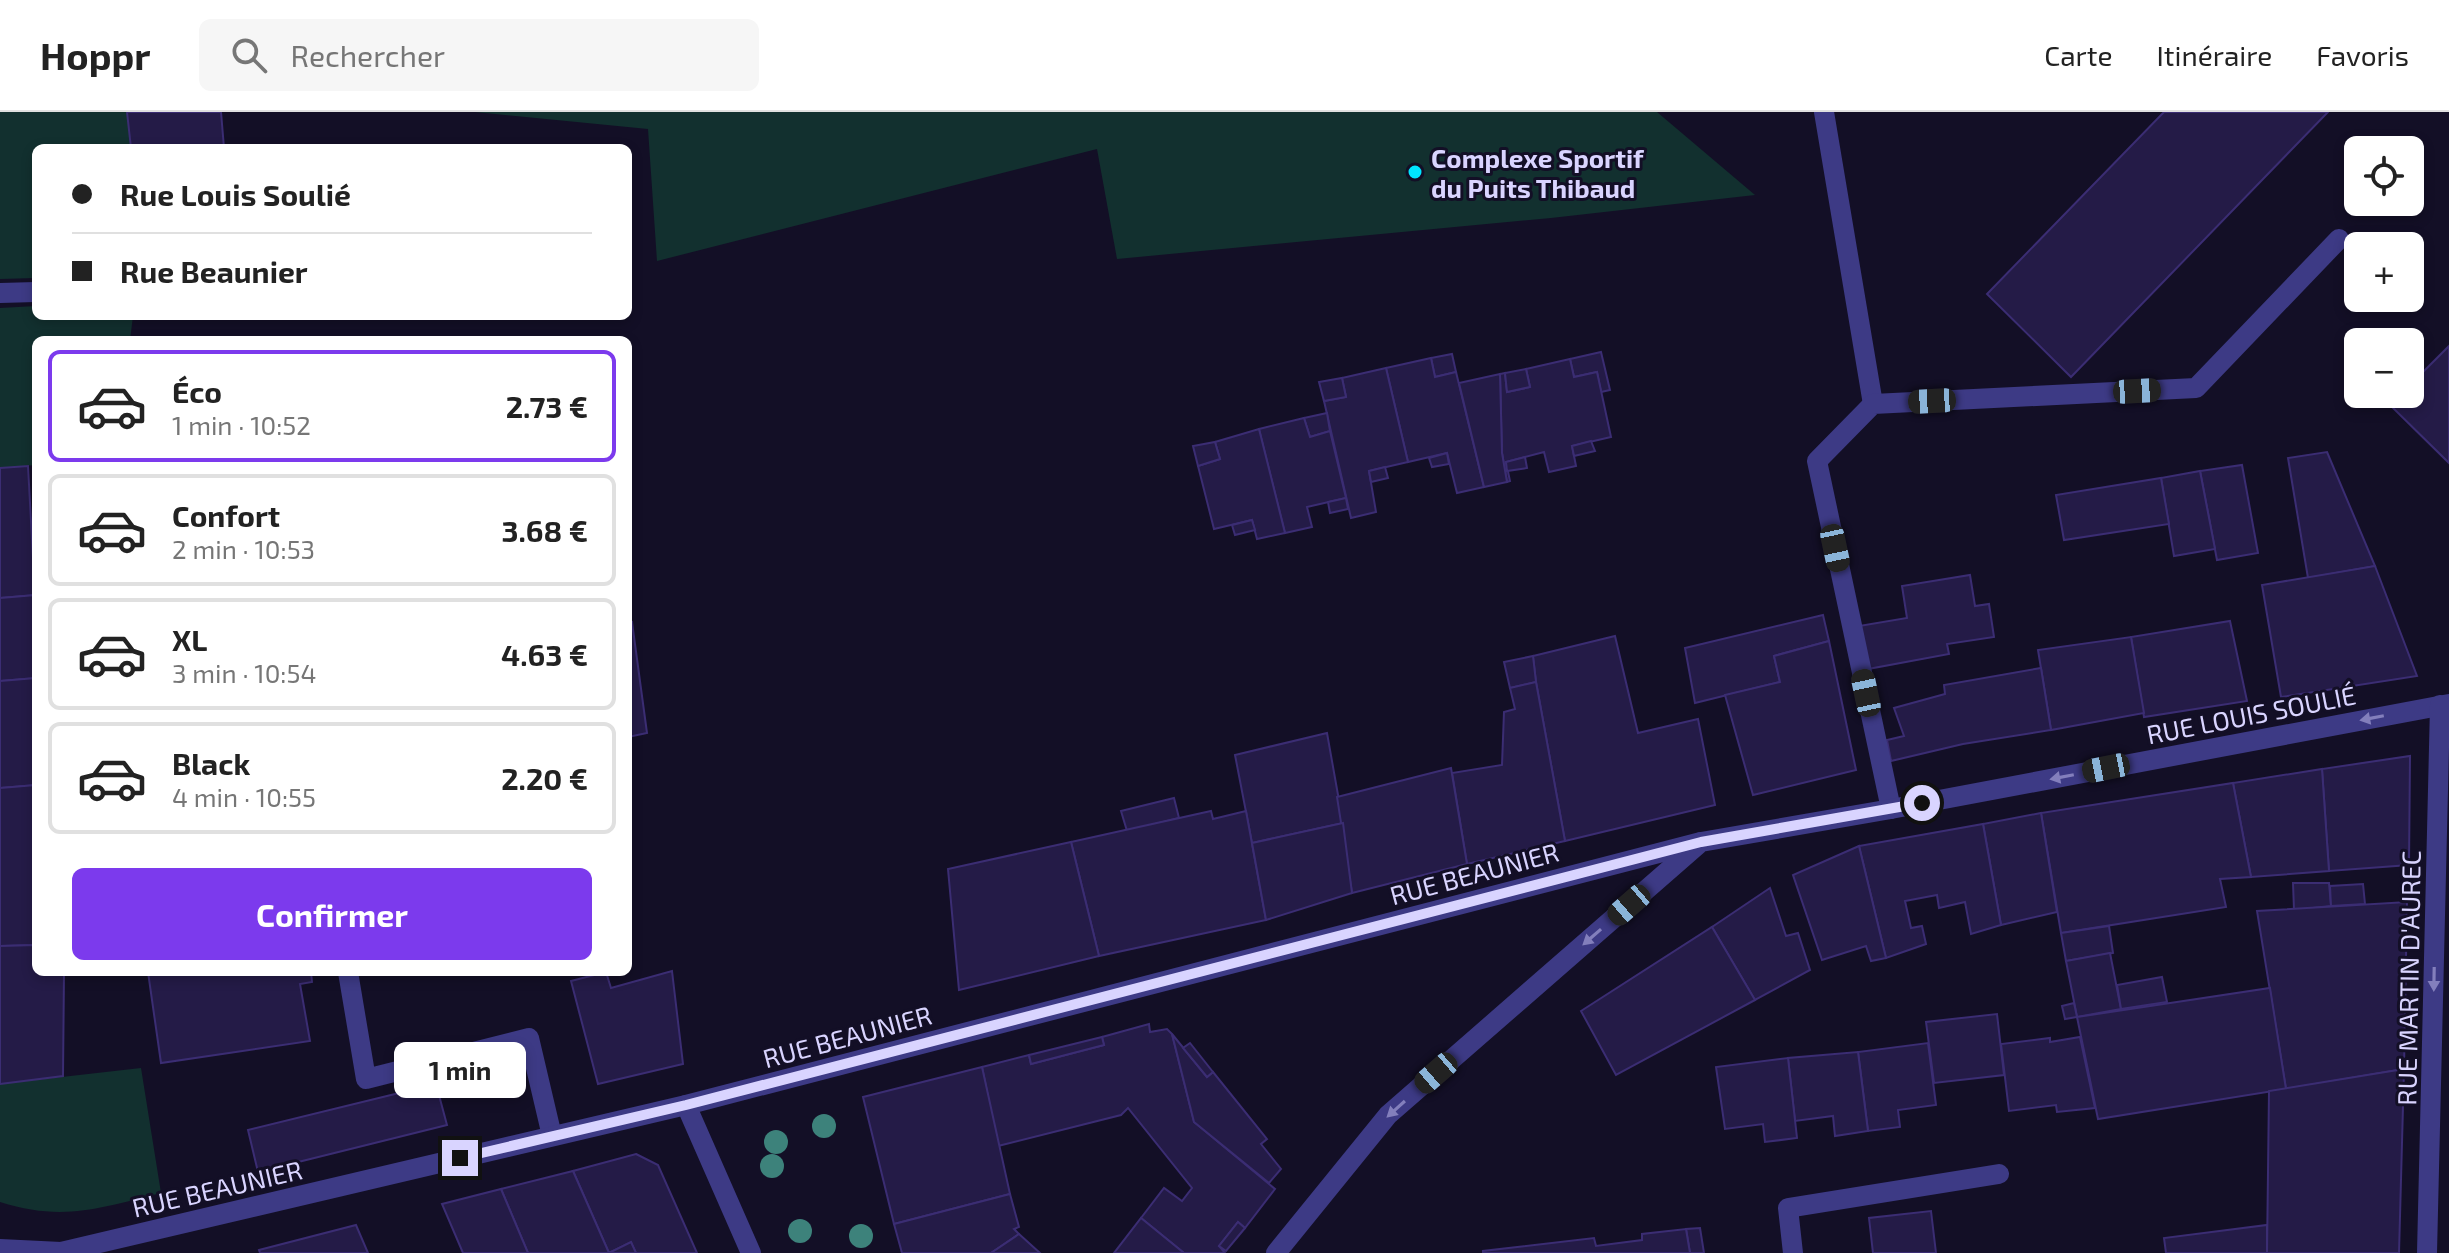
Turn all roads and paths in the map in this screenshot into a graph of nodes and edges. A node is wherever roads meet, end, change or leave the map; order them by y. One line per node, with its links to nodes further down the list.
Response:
1 (1824, 112): 5 (street)
2 (2339, 239): 5 (street)
3 (32, 292): 4 (street)
4 (0, 293)
5 (1873, 404): 7 (street)
6 (2444, 704): 7 (street, RUE LOUIS SOULIÉ, one-way to 7); 17 (street, RUE MARTIN D'AUREC, one-way to 17)
7 (1891, 809): 8 (street, RUE LOUIS SOULIÉ)
8 (1701, 842): 10 (street, RUE BEAUNIER); 15 (street, one-way to 15)
9 (349, 976): 11 (street)
10 (686, 1105): 11 (street, RUE BEAUNIER); 14 (street)
11 (552, 1136): 13 (street, RUE BEAUNIER)
12 (1999, 1174): 16 (street)
13 (0, 1249)
14 (751, 1253)
15 (1276, 1253)
16 (1793, 1253)
17 (2427, 1253)

